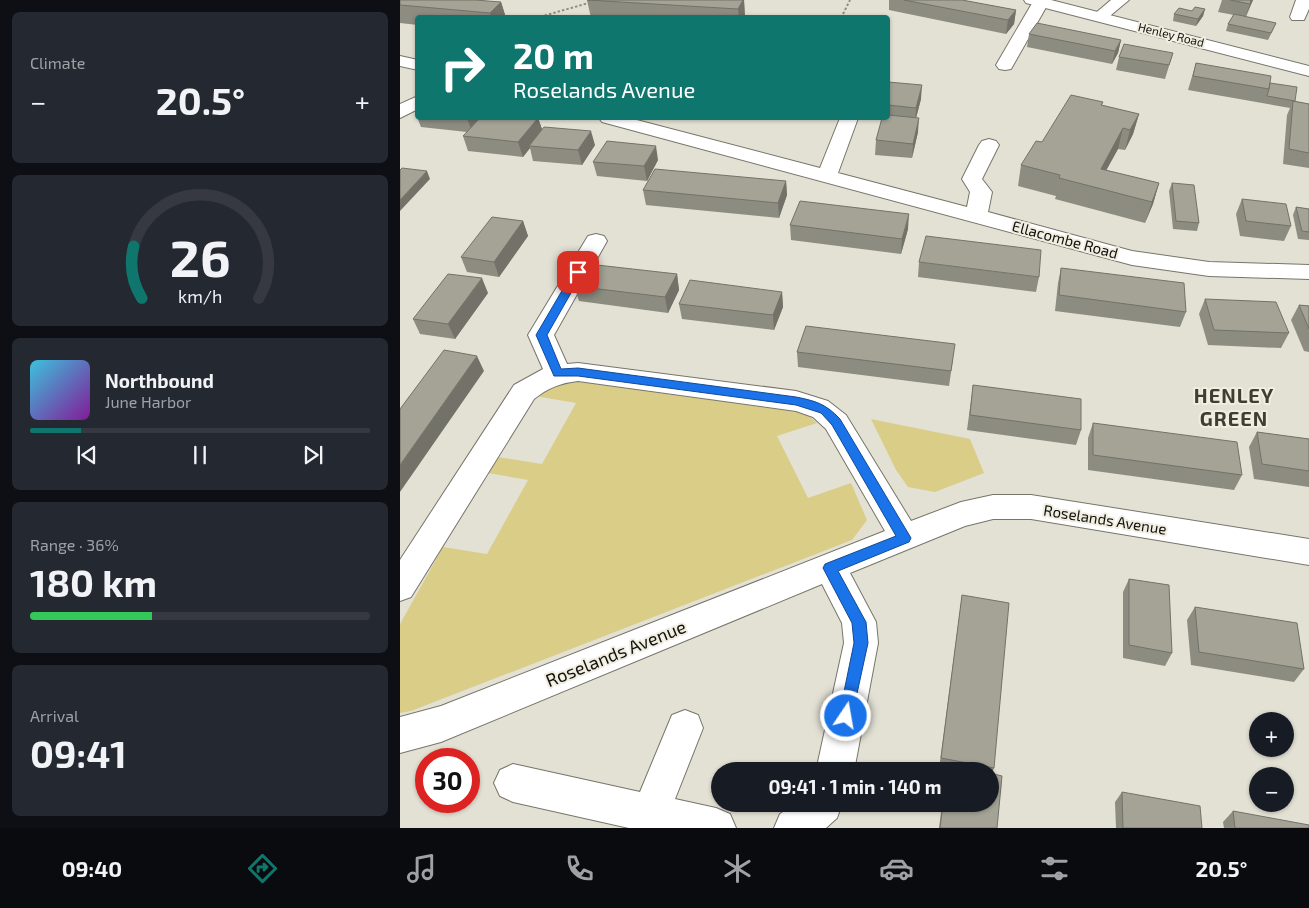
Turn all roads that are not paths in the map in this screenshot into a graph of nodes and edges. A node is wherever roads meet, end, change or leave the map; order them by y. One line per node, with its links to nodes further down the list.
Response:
1 (1121, 0): 4 (street)
2 (1304, 0): 5 (street)
3 (1037, 1): 4 (street, Henley Road); 8 (street)
4 (1098, 17): 9 (street, Henley Road)
5 (1298, 17)
6 (400, 61): 7 (street)
7 (415, 64)
8 (1004, 65)
9 (1309, 71)
10 (415, 103): 11 (street)
11 (400, 112)
12 (616, 120): 15 (street, Ellacombe Road)
13 (848, 120): 15 (street)
14 (989, 145): 16 (street)
15 (826, 176): 16 (street, Ellacombe Road)
16 (976, 216): 18 (street, Ellacombe Road)
17 (596, 241): 19 (street)
18 (1309, 272)
19 (558, 374): 20 (street); 23 (street)
20 (904, 538): 21 (street, Roselands Avenue); 22 (street, Roselands Avenue)
21 (1309, 552)
22 (830, 568): 25 (street, Roselands Avenue); 26 (street)
23 (400, 587)
24 (685, 728): 29 (street)
25 (400, 735)
26 (836, 762)
27 (513, 783): 29 (street)
28 (815, 812): 31 (street)
29 (650, 814): 30 (street)
30 (716, 828)
31 (794, 828)

